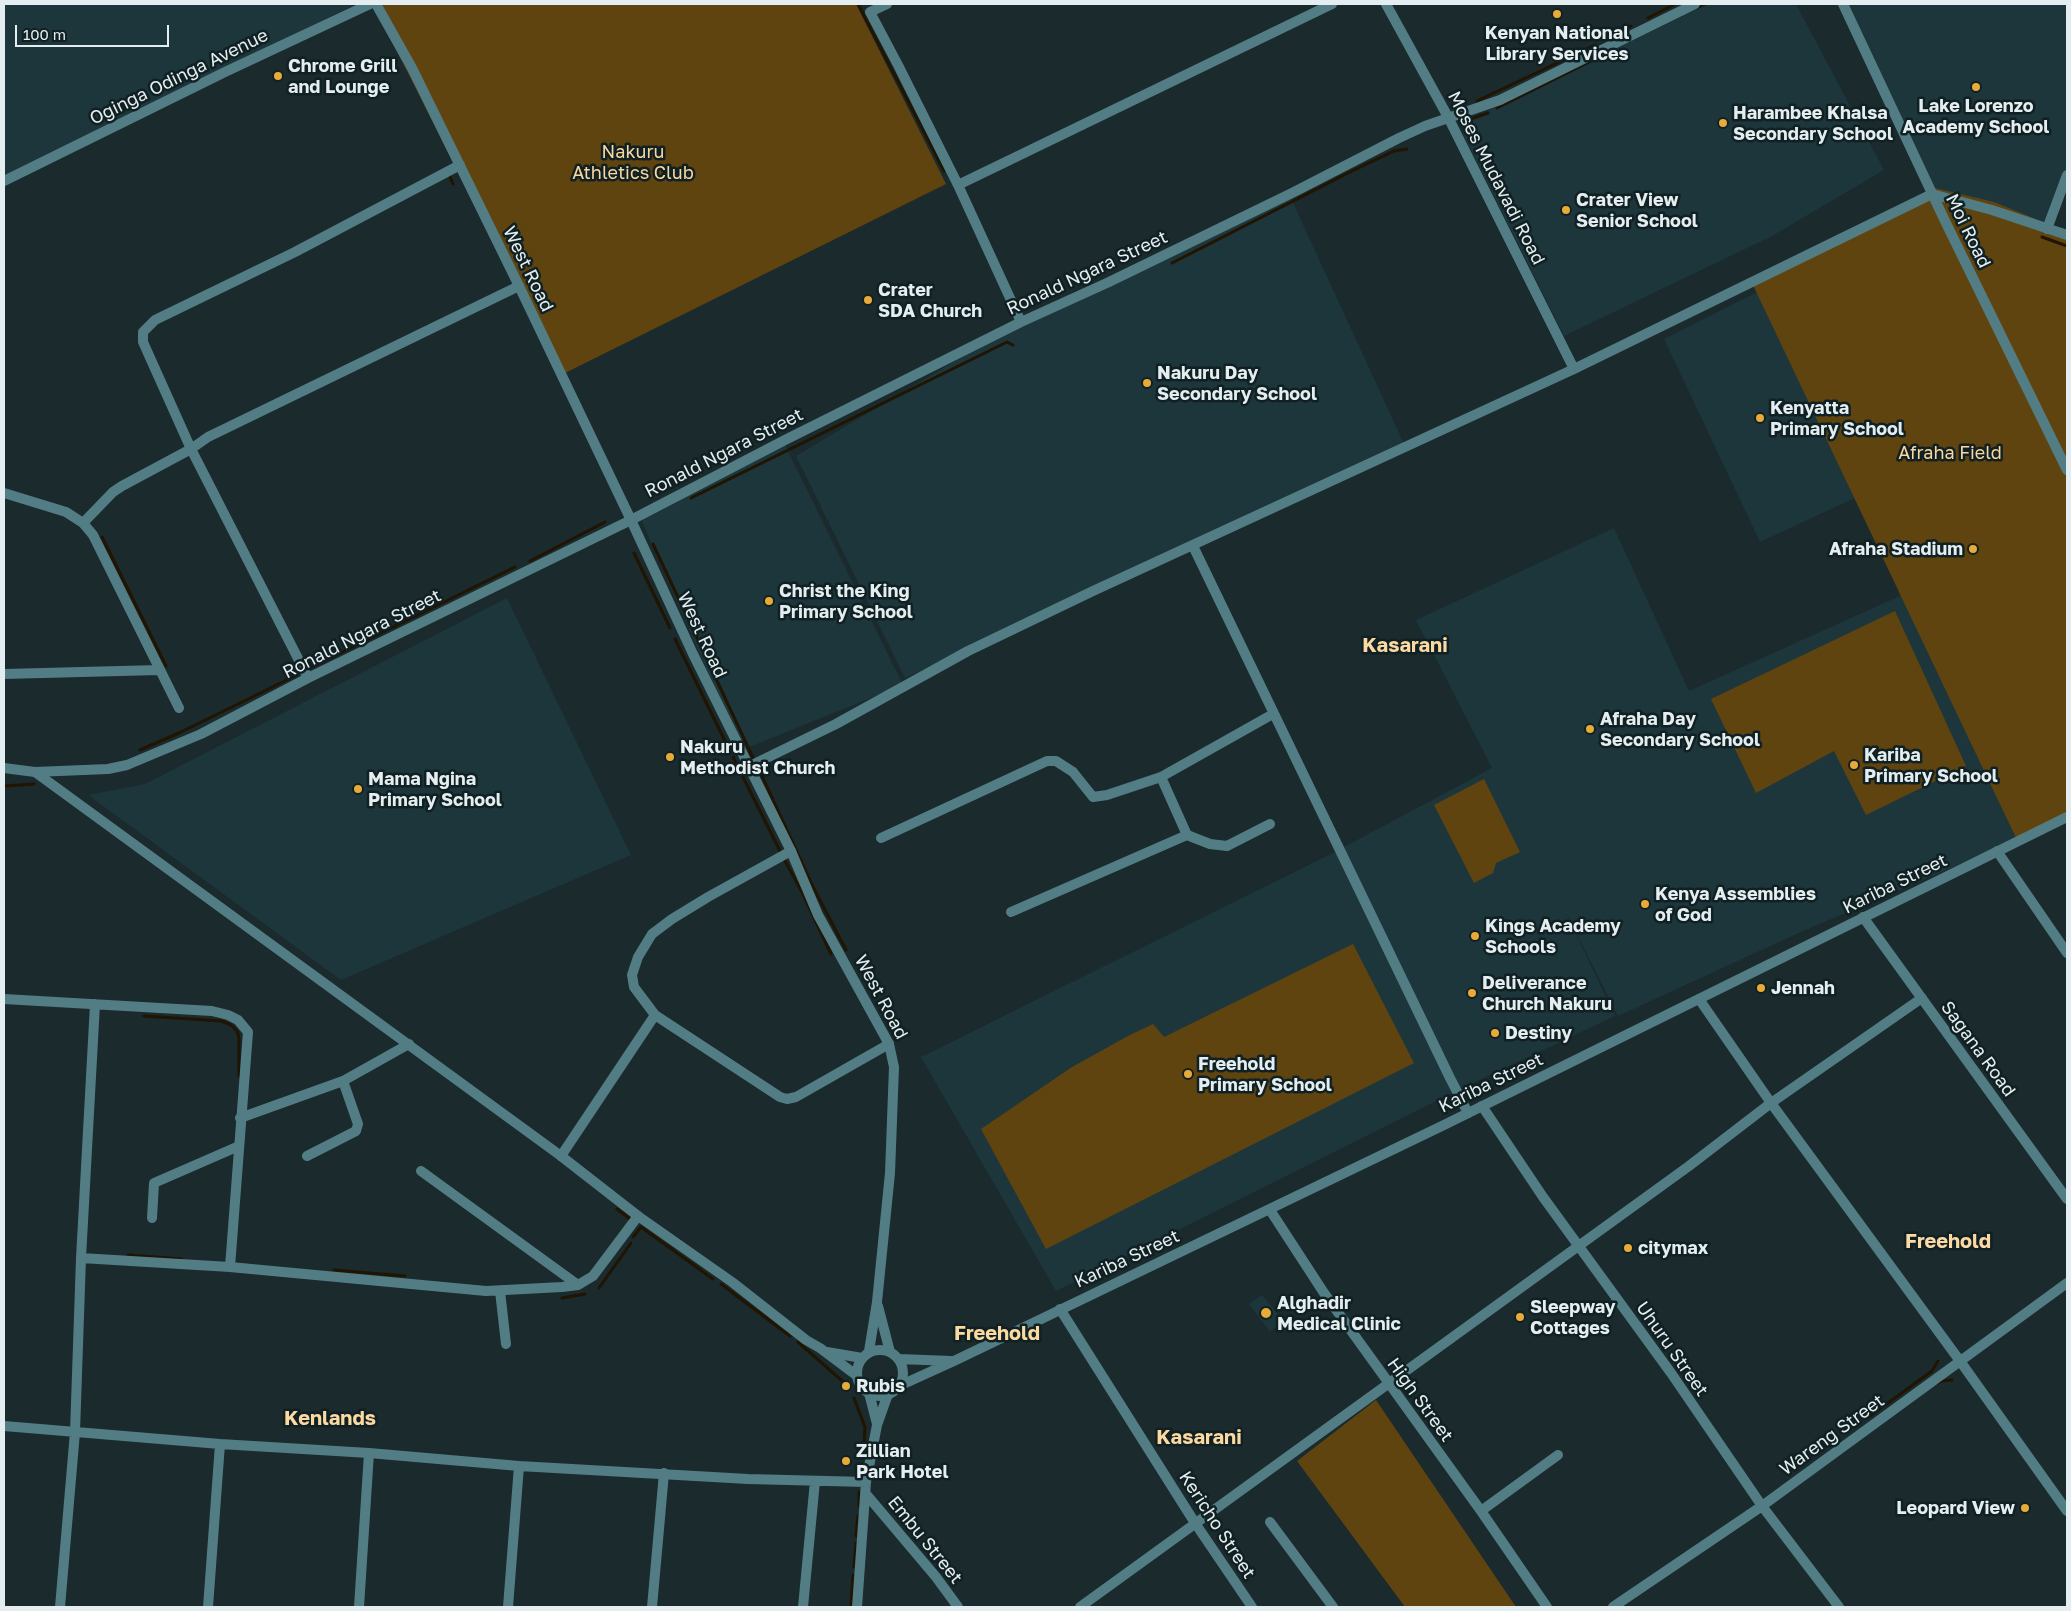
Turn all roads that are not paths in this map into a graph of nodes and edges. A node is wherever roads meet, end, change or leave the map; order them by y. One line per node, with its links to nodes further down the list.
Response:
1 (370, 4): 12 (street, Oginga Odinga Avenue)
2 (376, 4): 10 (street, West Road)
3 (887, 4): 8 (street)
4 (1332, 4): 13 (street)
5 (1386, 4): 9 (street, Moses Mudavadi Road)
6 (1695, 4): 9 (street, Ronald Ngara Street)
7 (1843, 4): 14 (street, Moi Road)
8 (867, 8): 13 (street)
9 (1448, 117): 18 (street, Ronald Ngara Street); 19 (street, Moses Mudavadi Road)
10 (460, 165): 17 (street, West Road); 20 (street)
11 (2067, 175): 15 (street)
12 (4, 181)
13 (958, 185): 18 (street)
14 (1932, 194): 15 (street); 19 (street); 21 (street, Moi Road)
15 (2048, 229): 16 (street)
16 (2067, 235)
17 (518, 286): 20 (street); 23 (street, West Road)
18 (1021, 322): 23 (street, Ronald Ngara Street)
19 (1574, 369): 25 (street)
20 (191, 449): 24 (street); 28 (street)
21 (2067, 470)
22 (4, 493): 24 (street)
23 (631, 520): 28 (street, Ronald Ngara Street); 31 (street, West Road)
24 (83, 523): 26 (street)
25 (1193, 546): 30 (street); 31 (street)
26 (159, 670): 27 (street); 29 (street)
27 (4, 674)
28 (308, 678): 33 (street, Ronald Ngara Street)
29 (179, 708)
30 (1274, 714): 34 (street); 54 (street)
31 (748, 767): 39 (street, West Road)
32 (4, 768): 33 (street, Ronald Ngara Street)
33 (36, 772): 49 (street)
34 (1161, 777): 37 (street); 38 (street)
35 (2067, 816): 40 (street, Kariba Street)
36 (1270, 824): 37 (street)
37 (1187, 835): 41 (street)
38 (882, 838)
39 (791, 851): 48 (street); 50 (street, West Road)
40 (1997, 851): 42 (street, Kariba Street); 43 (street)
41 (1011, 912)
42 (1863, 917): 44 (street, Sagana Road); 46 (street, Kariba Street)
43 (2067, 953)
44 (1922, 998): 52 (street); 60 (street, Sagana Road)
45 (4, 999): 47 (street)
46 (1699, 999): 52 (street); 53 (street, Kariba Street)
47 (95, 1004): 55 (street); 65 (street)
48 (655, 1015): 50 (street); 58 (street)
49 (409, 1044): 51 (street); 58 (street)
50 (890, 1044): 70 (street, West Road)
51 (343, 1081): 55 (street); 57 (street)
52 (1771, 1103): 64 (street); 77 (street)
53 (1482, 1106): 54 (street, Kariba Street); 64 (street, Uhuru Street)
54 (1468, 1113): 61 (street, Kariba Street)
55 (240, 1118): 56 (street)
56 (239, 1146): 63 (street); 66 (street)
57 (307, 1156)
58 (561, 1156): 62 (street)
59 (421, 1171): 68 (street)
60 (2067, 1199)
61 (1270, 1210): 71 (street, Kariba Street); 80 (street, High Street)
62 (638, 1216): 68 (street); 73 (street)
63 (152, 1218)
64 (1578, 1245): 80 (street); 95 (street, Uhuru Street)
65 (82, 1258): 66 (street); 86 (street)
66 (230, 1267): 69 (street)
67 (2067, 1283): 77 (street, Wareng Street)
68 (578, 1284): 69 (street)
69 (500, 1291): 72 (street)
70 (877, 1302): 74 (street, West Road); 75 (street, West Road)
71 (1060, 1309): 78 (street, Kariba Street); 98 (street, Kericho Street)
72 (506, 1344)
73 (826, 1352): 75 (street); 79 (street)
74 (890, 1352): 75 (street); 76 (street)
75 (865, 1354): 79 (street)
76 (899, 1360): 78 (street); 81 (street)
77 (1960, 1360): 95 (street, Wareng Street); 97 (street)
78 (954, 1361): 81 (street, Kariba Street)
79 (856, 1375): 82 (street)
80 (1388, 1385): 96 (street, High Street); 98 (street)
81 (899, 1386): 83 (street)
82 (869, 1393): 83 (street); 84 (street)
83 (888, 1394): 84 (street)
84 (877, 1425): 93 (street)
85 (4, 1426): 86 (street)
86 (75, 1432): 87 (street); 100 (street)
87 (220, 1444): 88 (street); 101 (street)
88 (369, 1454): 90 (street); 102 (street)
89 (1558, 1455): 96 (street)
90 (518, 1466): 91 (street); 103 (street)
91 (664, 1473): 92 (street); 104 (street)
92 (815, 1481): 93 (street); 105 (street)
93 (866, 1482): 94 (street)
94 (866, 1494): 106 (street); 107 (street, Embu Street)
95 (1762, 1506): 112 (street, Wareng Street); 113 (street, Uhuru Street)
96 (1481, 1511): 111 (street, High Street)
97 (2067, 1511)
98 (1195, 1522): 108 (street); 109 (street, Kericho Street)
99 (1270, 1522): 110 (street)
100 (60, 1607)
101 (208, 1607)
102 (359, 1607)
103 (508, 1607)
104 (652, 1607)
105 (803, 1607)
106 (857, 1607)
107 (958, 1607)
108 (1080, 1607)
109 (1252, 1607)
110 (1333, 1607)
111 (1547, 1607)
112 (1613, 1607)
113 (1839, 1607)

